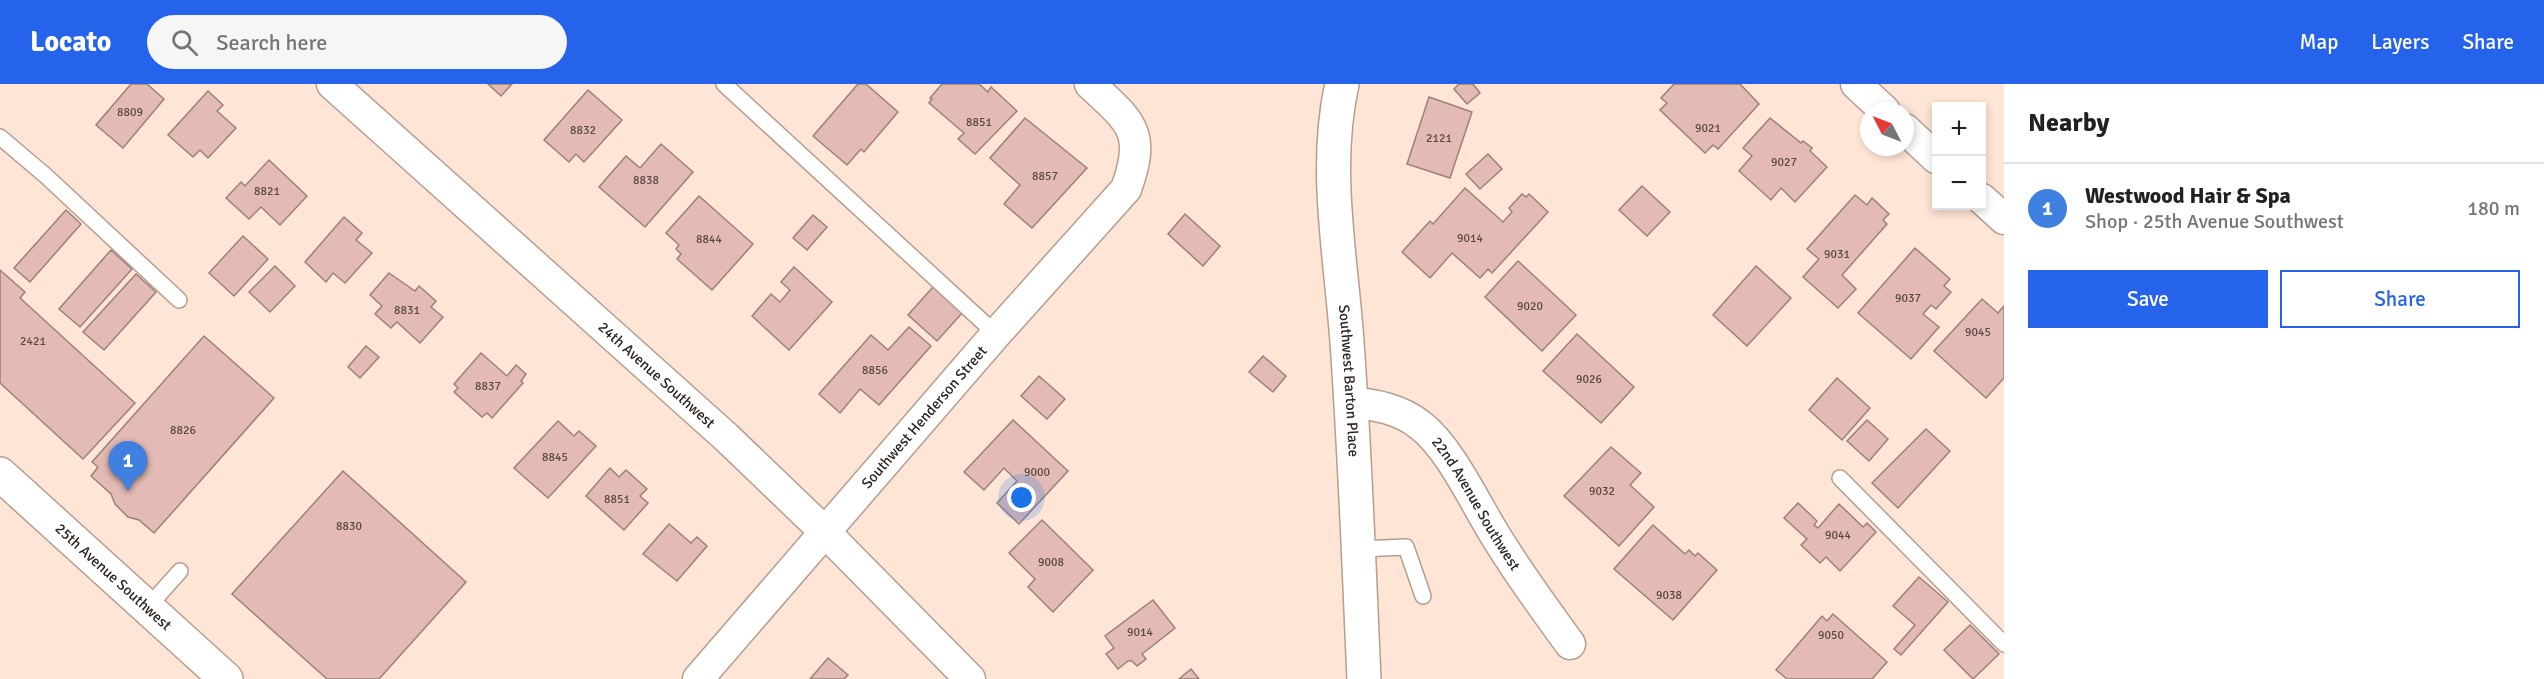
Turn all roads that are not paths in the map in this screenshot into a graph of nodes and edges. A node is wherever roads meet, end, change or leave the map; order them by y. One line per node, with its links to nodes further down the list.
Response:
1 (332, 84): 17 (street, 24th Avenue Southwest)
2 (724, 84): 13 (lane)
3 (1089, 84): 13 (street, Southwest Henderson Street)
4 (1342, 84): 14 (street, Southwest Barton Place)
5 (1856, 84): 6 (street)
6 (1875, 102)
7 (0, 137): 12 (lane)
8 (1914, 137): 9 (street)
9 (1934, 156)
10 (1986, 203): 11 (street)
11 (2004, 219)
12 (179, 300)
13 (996, 334): 17 (street, Southwest Henderson Street)
14 (1352, 402): 18 (street, Southwest Barton Place); 22 (street, 22nd Avenue Southwest)
15 (0, 474): 21 (street, 25th Avenue Southwest)
16 (1840, 478): 23 (lane)
17 (826, 533): 25 (street, Southwest Henderson Street); 26 (street, 24th Avenue Southwest)
18 (1359, 549): 20 (lane); 27 (street, Southwest Barton Place)
19 (180, 570): 21 (lane)
20 (1423, 596)
21 (147, 608): 24 (street, 25th Avenue Southwest)
22 (1570, 644)
23 (2004, 644)
24 (217, 676)
25 (698, 679)
26 (970, 679)
27 (1365, 679)

